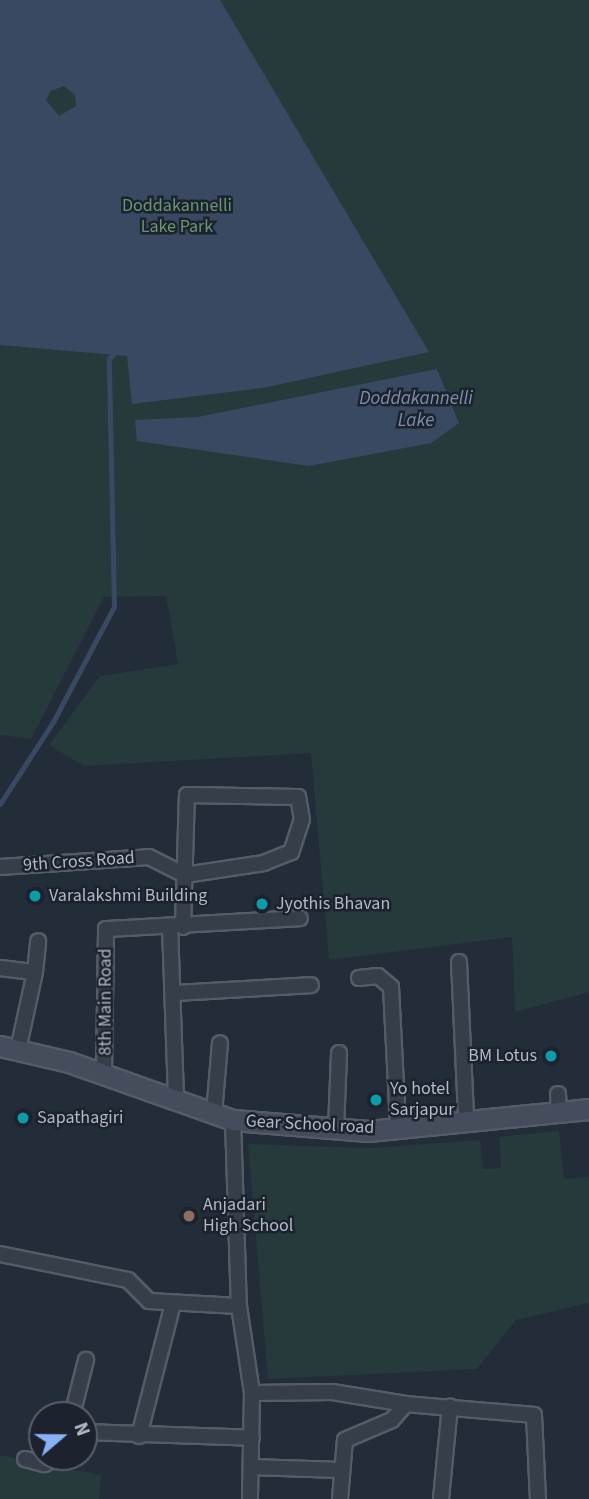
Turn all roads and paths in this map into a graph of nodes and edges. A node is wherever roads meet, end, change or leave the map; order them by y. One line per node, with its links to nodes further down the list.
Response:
1 (0, 867): 2 (street, 9th Cross Road)
2 (185, 875): 2 (street); 4 (street)
3 (300, 918): 4 (street)
4 (177, 927): 11 (street); 15 (street, 8th Main Road)
5 (38, 941): 8 (street)
6 (460, 962): 19 (street)
7 (0, 968): 8 (street)
8 (35, 972): 13 (street)
9 (359, 978): 21 (street)
10 (311, 985): 11 (street)
11 (173, 993): 16 (street)
12 (219, 1043): 18 (street)
13 (9, 1048): 15 (main road, Gear School road)
14 (339, 1053): 22 (street)
15 (104, 1074): 16 (main road, Gear School road)
16 (176, 1100): 18 (main road, Gear School road)
17 (589, 1109): 19 (main road, Gear School road)
18 (214, 1114): 20 (main road, Gear School road)
19 (467, 1119): 21 (main road, Gear School road)
20 (233, 1121): 22 (main road, Gear School road); 25 (street)
21 (398, 1126): 22 (main road, Gear School road)
22 (336, 1129)
23 (0, 1254): 24 (street)
24 (173, 1304): 25 (street); 32 (street)
25 (239, 1306): 27 (street)
26 (86, 1360): 28 (street)
27 (252, 1393): 29 (street); 33 (street)
28 (76, 1401)
29 (406, 1404): 30 (street); 37 (street)
30 (450, 1406): 40 (street); 41 (street)
31 (98, 1433): 32 (street)
32 (139, 1436): 33 (street)
33 (252, 1438): 36 (street)
34 (25, 1459): 35 (street)
35 (28, 1460)
36 (251, 1467): 37 (street); 38 (street)
37 (341, 1470): 39 (street)
38 (250, 1499)
39 (340, 1499)
40 (441, 1499)
41 (538, 1499)

